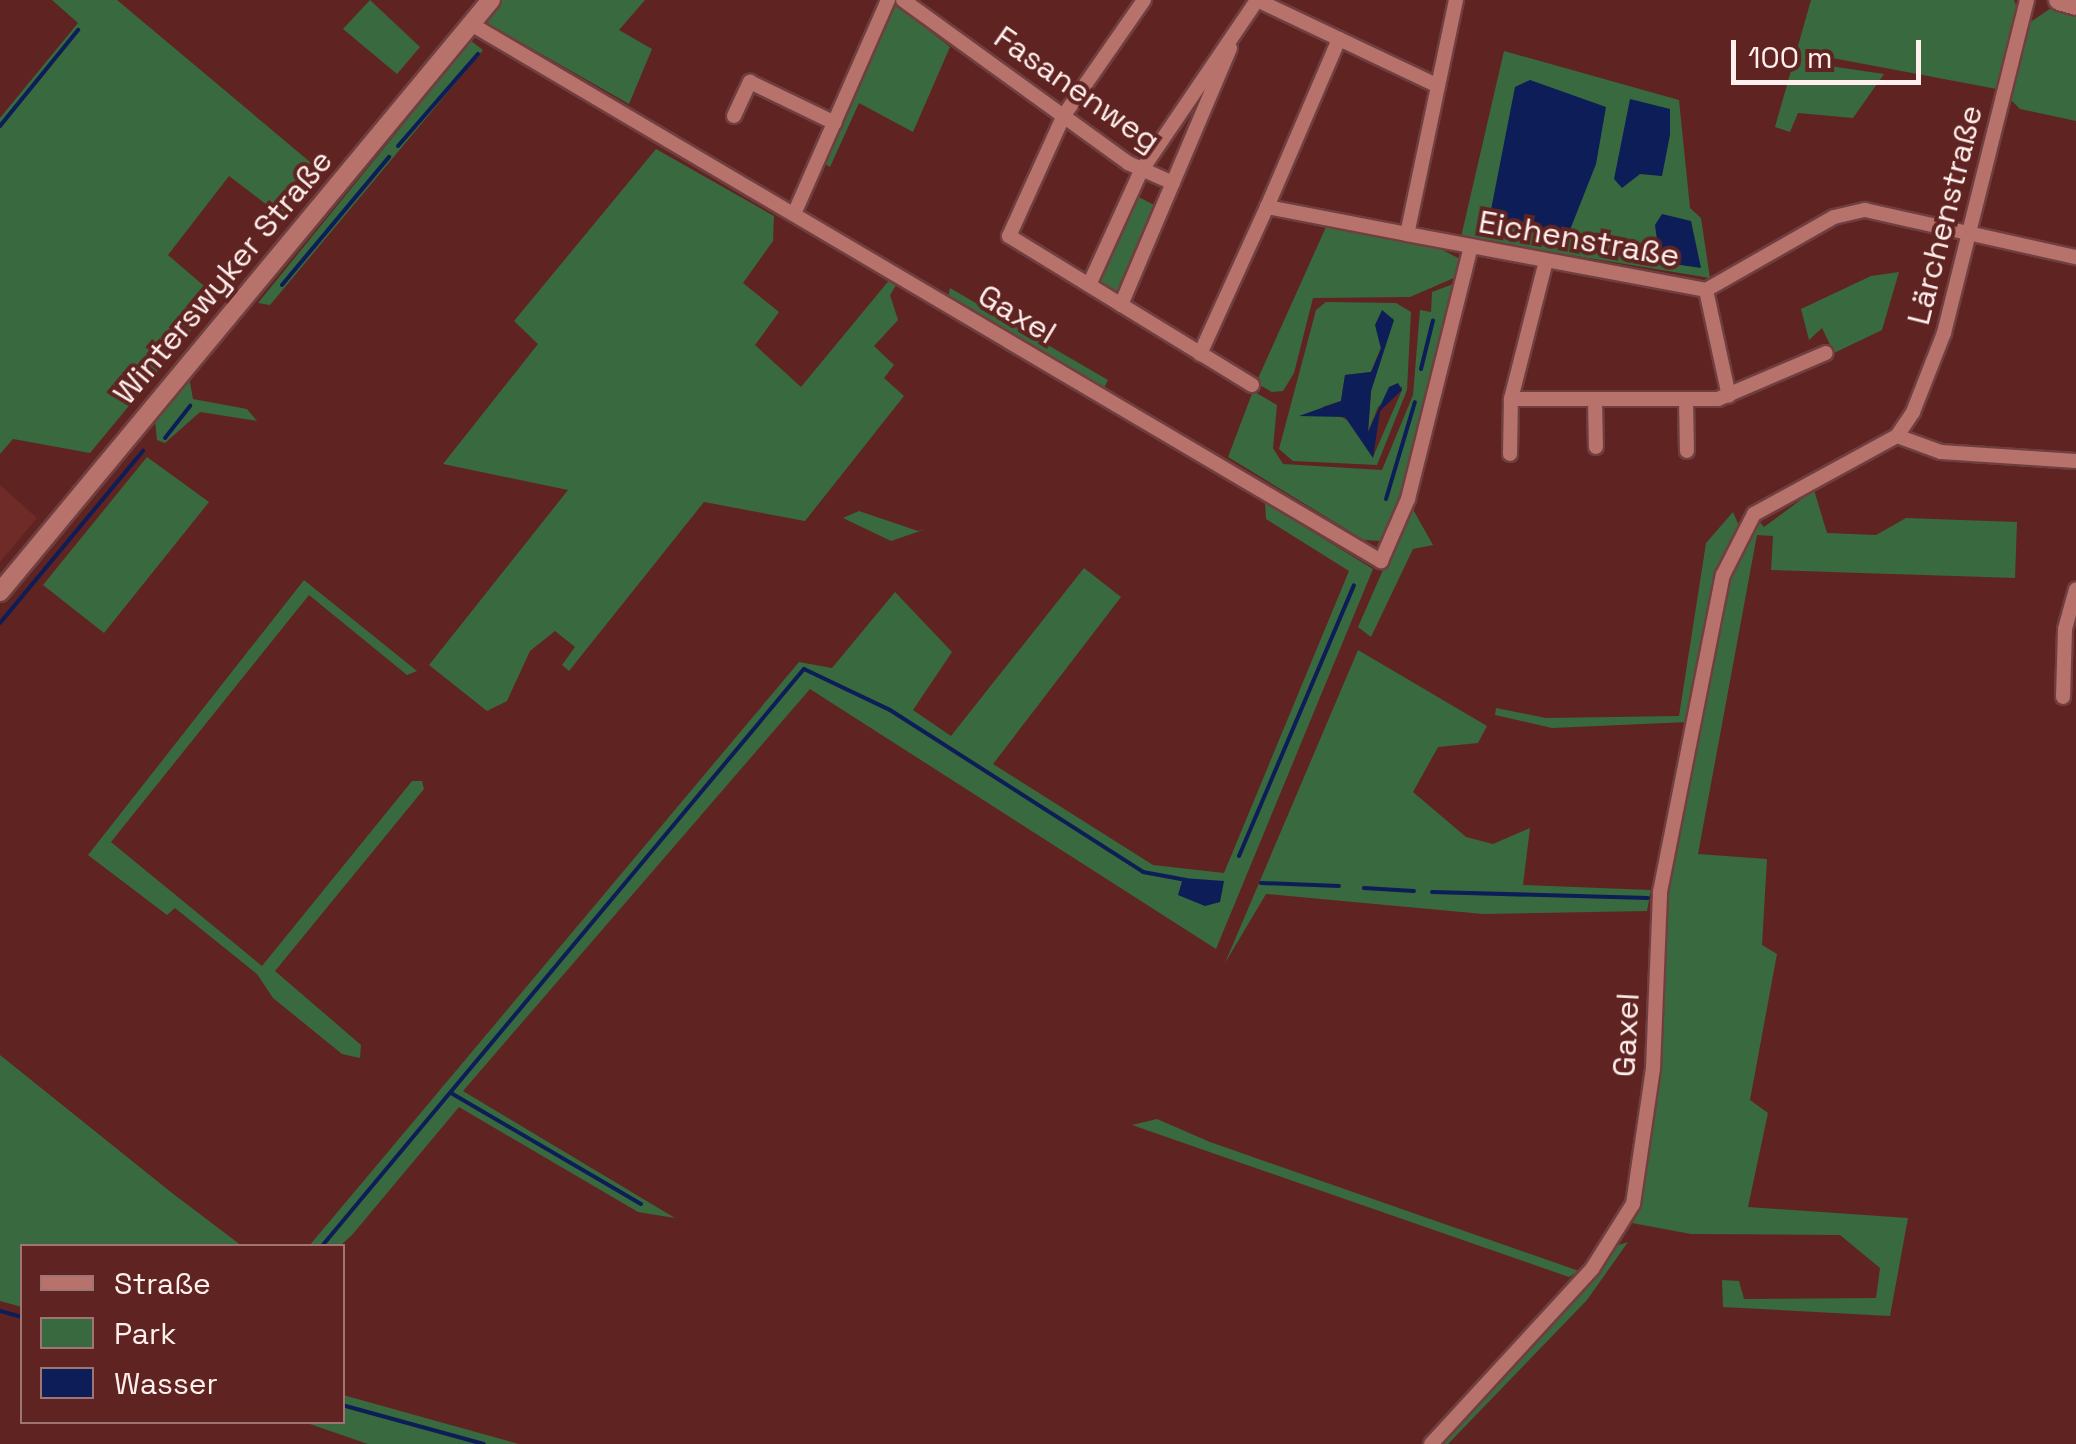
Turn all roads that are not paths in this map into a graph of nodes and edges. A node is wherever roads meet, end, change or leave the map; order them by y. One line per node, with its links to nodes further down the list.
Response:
1 (491, 0): 9 (street, Winterswyker Straße)
2 (888, 0): 15 (street)
3 (903, 0): 14 (street, Fasanenweg)
4 (1144, 0): 14 (street)
5 (1456, 0): 12 (street)
6 (2027, 0): 20 (street, Lärchenstraße)
7 (2059, 0): 8 (main road)
8 (2076, 5)
9 (472, 24): 19 (street, Gaxel); 41 (street, Winterswyker Straße)
10 (1240, 24): 11 (street); 16 (street); 17 (street)
11 (1339, 39): 12 (street); 18 (street)
12 (1436, 85): 21 (street)
13 (734, 116): 15 (street)
14 (1064, 116): 16 (street, Fasanenweg); 25 (street)
15 (835, 123): 19 (street)
16 (1141, 172): 17 (street, Fasanenweg); 25 (street)
17 (1173, 183): 27 (street)
18 (1267, 206): 21 (street, Eichenstraße); 29 (street)
19 (794, 214): 22 (street, Gaxel)
20 (1970, 231): 23 (street, Eichenstraße); 26 (street, Eichenstraße); 35 (street, Lärchenstraße)
21 (1407, 234): 22 (street, Eichenstraße)
22 (1472, 247): 24 (street, Eichenstraße)
23 (2076, 257)
24 (1545, 265): 26 (street, Eichenstraße); 32 (street)
25 (1089, 285): 27 (street)
26 (1706, 290): 31 (street)
27 (1121, 304): 29 (street)
28 (1826, 353): 31 (street)
29 (1200, 354): 30 (street)
30 (1252, 385)
31 (1729, 396): 34 (street)
32 (1510, 399): 33 (street); 38 (street)
33 (1595, 400): 34 (street); 36 (street)
34 (1686, 400): 37 (street)
35 (1897, 436): 39 (street); 43 (street, Gaxel)
36 (1596, 446)
37 (1687, 451)
38 (1510, 454)
39 (2076, 461)
40 (2076, 589): 42 (street)
41 (0, 592)
42 (2063, 697)
43 (1432, 1444)

